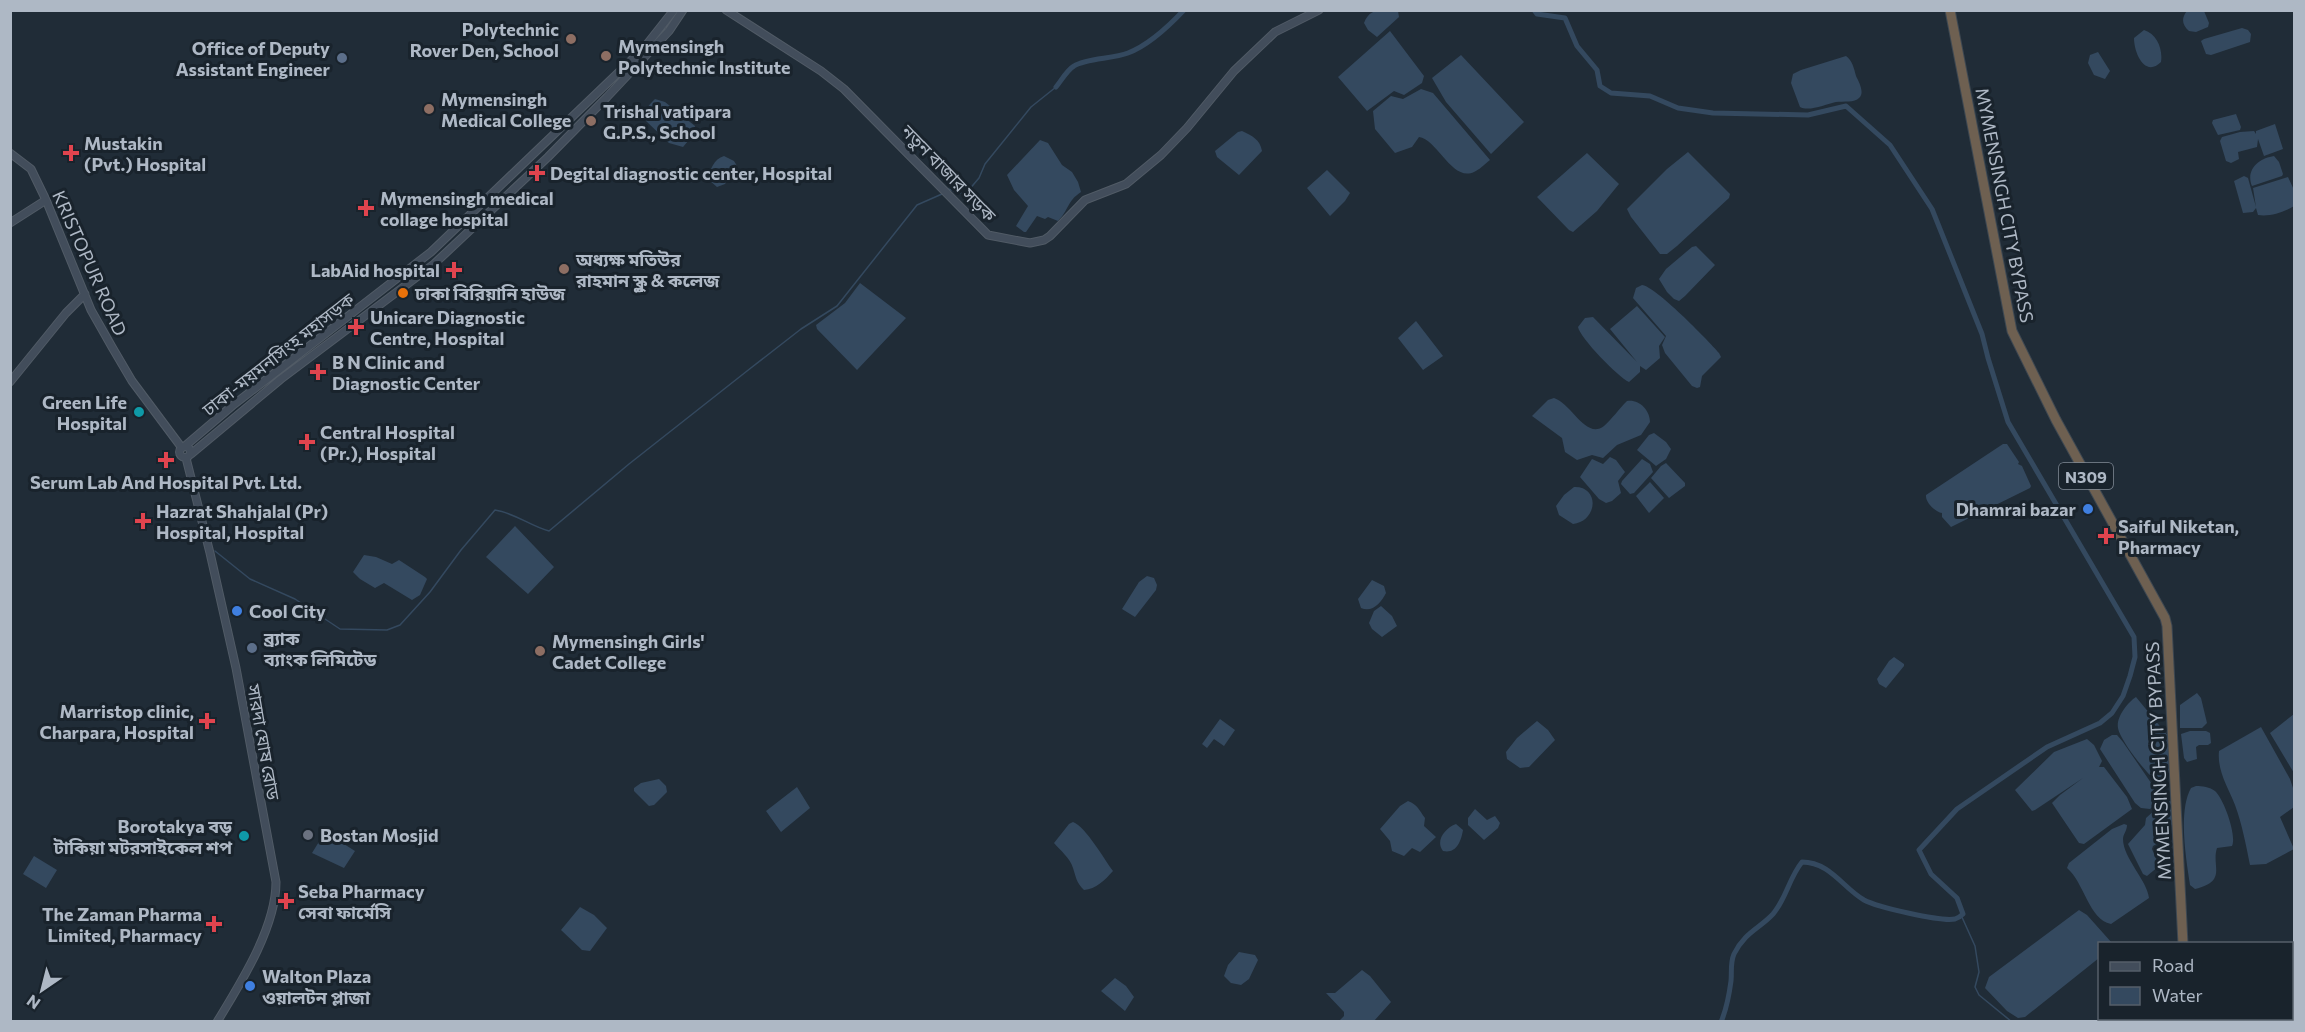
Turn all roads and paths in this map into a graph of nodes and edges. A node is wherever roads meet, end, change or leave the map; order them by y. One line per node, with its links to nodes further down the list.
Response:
1 (674, 10): 11 (main road, ঢাকা-ময়মনসিংহ মহাসড়ক)
2 (683, 10): 12 (main road, ঢাকা-ময়মনসিংহ মহাসড়ক)
3 (726, 10): 4 (main road, নতুন বাজার সড়ক)
4 (1319, 10)
5 (1950, 10): 13 (highway, MYMENSINGH CITY BYPASS / N309)
6 (10, 153): 7 (main road, KRISTOPUR ROAD)
7 (46, 200): 8 (main road); 9 (main road, KRISTOPUR ROAD)
8 (10, 223)
9 (85, 294): 10 (main road); 11 (main road, KRISTOPUR ROAD)
10 (10, 382)
11 (183, 447): 12 (main road, KRISTOPUR ROAD)
12 (188, 456): 14 (main road, সারদা ঘোষ রোড)
13 (2182, 942)
14 (217, 1022)

